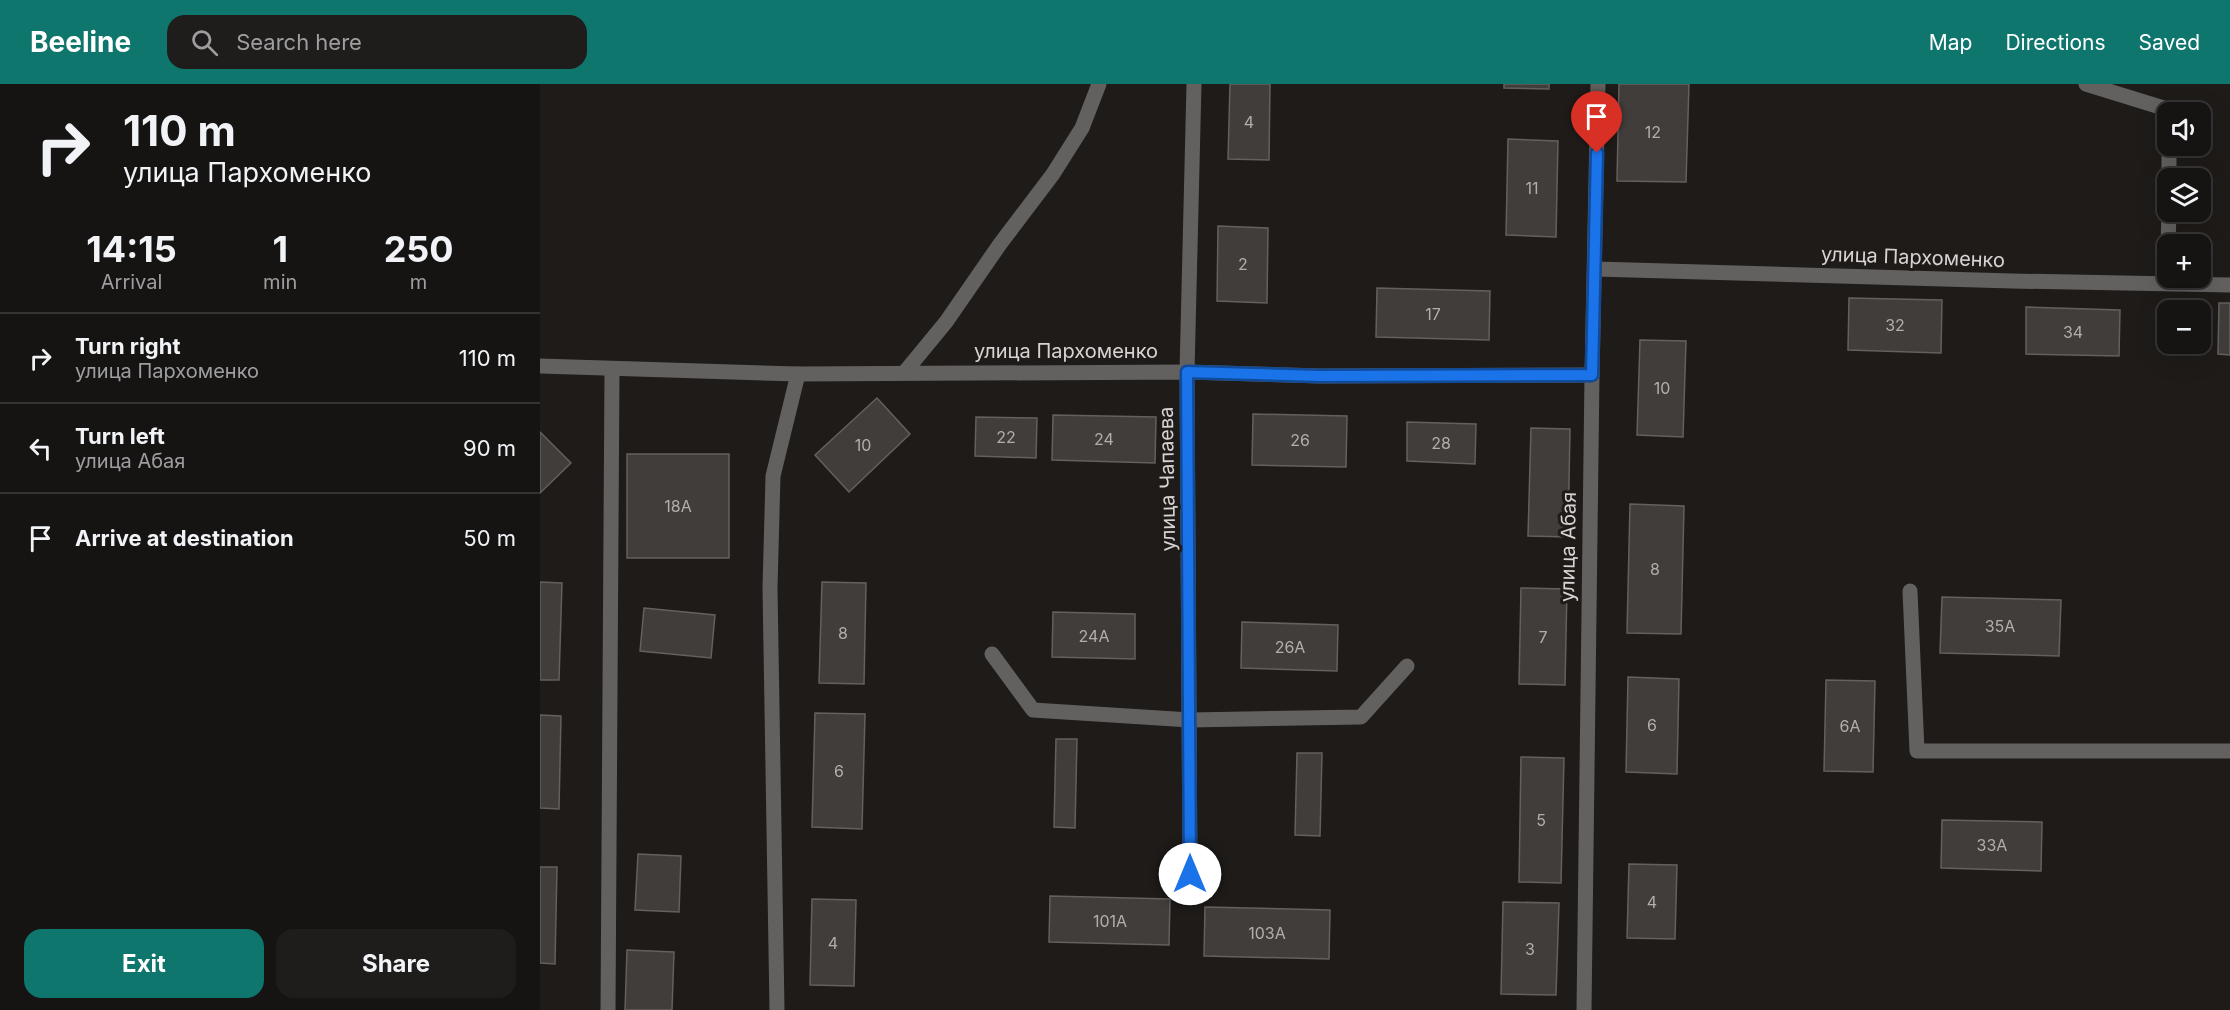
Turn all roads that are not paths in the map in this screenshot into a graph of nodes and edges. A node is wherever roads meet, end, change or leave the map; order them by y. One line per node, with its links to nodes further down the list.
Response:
1 (1099, 84): 13 (street)
2 (1194, 84): 12 (street, улица Чапаева)
3 (1598, 84): 6 (street, улица Абая)
4 (2086, 84): 5 (street)
5 (2157, 106)
6 (1596, 269): 7 (street, улица Пархоменко); 15 (street, улица Абая)
7 (2157, 281)
8 (2211, 284): 9 (street, улица Пархоменко)
9 (2230, 285)
10 (540, 366): 11 (street, улица Пархоменко)
11 (612, 370): 14 (street, улица Пархоменко); 22 (street)
12 (1187, 372): 13 (street, улица Пархоменко); 15 (street, улица Пархоменко); 19 (street, улица Чапаева)
13 (904, 373): 14 (street, улица Пархоменко)
14 (798, 374): 23 (street)
15 (1592, 375): 24 (street, улица Абая)
16 (1910, 591): 20 (street)
17 (992, 654): 19 (street)
18 (1407, 666): 19 (street)
19 (1190, 720): 21 (street, улица Чапаева)
20 (2230, 751)
21 (1190, 874)
22 (608, 1010)
23 (777, 1010)
24 (1584, 1010)

